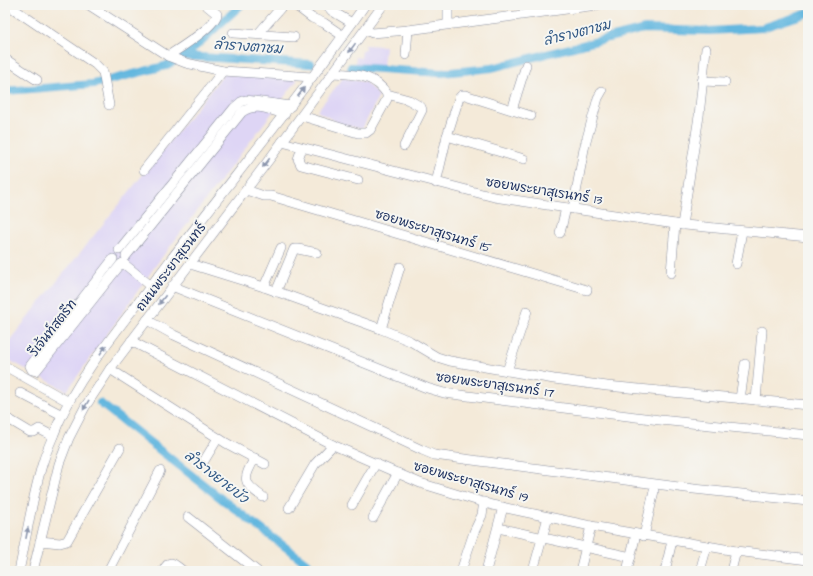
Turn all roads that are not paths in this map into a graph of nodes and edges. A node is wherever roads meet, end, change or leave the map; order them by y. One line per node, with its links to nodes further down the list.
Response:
1 (8, 5): 33 (street)
2 (206, 5): 22 (street)
3 (283, 5): 17 (street)
4 (295, 5): 11 (street)
5 (365, 5): 12 (street, ถนนพระยาสุเรนทร์)
6 (383, 5): 14 (street, ถนนพระยาสุเรนทร์)
7 (448, 5): 13 (street)
8 (597, 5): 13 (street)
9 (92, 6): 22 (street)
10 (330, 8): 11 (street); 12 (street)
11 (324, 23): 18 (street)
12 (352, 23): 18 (street, ถนนพระยาสุเรนทร์)
13 (448, 24): 15 (street)
14 (366, 30): 15 (street); 26 (street, ถนนพระยาสุเรนทร์, one-way to 26)
15 (408, 30): 21 (street)
16 (232, 33): 17 (street)
17 (258, 34): 19 (street)
18 (343, 36): 27 (street, ถนนพระยาสุเรนทร์)
19 (294, 37)
20 (706, 49): 29 (street)
21 (406, 56)
22 (174, 58): 25 (street)
23 (5, 59): 28 (street)
24 (526, 65): 35 (street)
25 (223, 71): 27 (street); 44 (street)
26 (334, 73): 32 (street); 37 (street, ถนนพระยาสุเรนทร์)
27 (312, 77): 34 (street, ถนนพระยาสุเรนทร์, one-way to 27)
28 (38, 80)
29 (702, 81): 30 (street); 51 (street)
30 (725, 82)
31 (602, 91): 49 (street)
32 (387, 94): 37 (street); 41 (street)
33 (109, 105)
34 (291, 106): 36 (street, ถนนพระยาสุเรนทร์); 57 (street, รีเจ้นท์สตรีท)
35 (512, 110): 38 (street); 39 (street)
36 (285, 114): 48 (street, ถนนพระยาสุเรนทร์); 57 (street, รีเจ้นท์สตรีท)
37 (302, 116): 40 (street, ถนนพระยาสุเรนทร์)
38 (531, 116)
39 (447, 136): 43 (street); 46 (street)
40 (282, 142): 42 (street, ซอยพระยาสุเรนทร์ 13); 47 (street, ถนนพระยาสุเรนทร์, one-way to 47)
41 (404, 146)
42 (302, 148): 45 (street); 46 (street, ซอยพระยาสุเรนทร์ 13)
43 (524, 159)
44 (144, 170)
45 (358, 180)
46 (436, 183): 49 (street, ซอยพระยาสุเรนทร์ 13)
47 (248, 187): 50 (street, ถนนพระยาสุเรนทร์); 65 (street, ซอยพระยาสุเรนทร์ 15)
48 (217, 199): 50 (street); 62 (street, ถนนพระยาสุเรนทร์)
49 (569, 208): 51 (street, ซอยพระยาสุเรนทร์ 13); 53 (street)
50 (231, 209): 58 (street, ถนนพระยาสุเรนทร์)
51 (679, 224): 52 (street, ซอยพระยาสุเรนทร์ 13); 61 (street)
52 (742, 231): 54 (street, ซอยพระยาสุเรนทร์ 13); 59 (street)
53 (560, 233)
54 (808, 237)
55 (281, 248): 64 (street)
56 (317, 253): 66 (street)
57 (121, 259): 57 (street, รีเจ้นท์สตรีท); 62 (street)
58 (190, 264): 63 (street, ถนนพระยาสุเรนทร์); 64 (street)
59 (736, 264)
60 (400, 267): 69 (street)
61 (671, 273)
62 (152, 283): 79 (street, ถนนพระยาสุเรนทร์, one-way to 62)
63 (172, 286): 68 (street, ถนนพระยาสุเรนทร์, one-way to 68); 83 (street, ซอยพระยาสุเรนทร์ 17)
64 (264, 287): 66 (street)
65 (587, 290)
66 (276, 292): 69 (street)
67 (527, 312): 75 (street)
68 (147, 320): 71 (street, ถนนพระยาสุเรนทร์); 96 (street)
69 (381, 329): 75 (street)
70 (762, 331): 78 (street)
71 (131, 341): 74 (street, ถนนพระยาสุเรนทร์); 86 (street, ซอยพระยาสุเรนทร์ 19)
72 (744, 364): 77 (street)
73 (5, 366): 79 (street)
74 (110, 369): 85 (street); 108 (street, ถนนพระยาสุเรนทร์, one-way to 108)
75 (507, 371): 77 (street)
76 (20, 394): 81 (street)
77 (740, 398): 78 (street)
78 (756, 400): 80 (street)
79 (69, 402): 81 (street, ถนนพระยาสุเรนทร์)
80 (808, 405)
81 (62, 415): 84 (street, ถนนพระยาสุเรนทร์)
82 (10, 420): 84 (street)
83 (808, 435)
84 (54, 436): 116 (street, ถนนพระยาสุเรนทร์, one-way to 84)
85 (218, 438): 88 (street); 89 (street)
86 (333, 445): 90 (street, ซอยพระยาสุเรนทร์ 19); 100 (street)
87 (120, 448): 108 (street)
88 (255, 458): 91 (street); 95 (street)
89 (204, 461)
90 (376, 463): 93 (street, ซอยพระยาสุเรนทร์ 19); 98 (street)
91 (265, 464)
92 (160, 471): 118 (street)
93 (398, 473): 97 (street, ซอยพระยาสุเรนทร์ 19); 103 (street)
94 (654, 491): 106 (street)
95 (263, 497)
96 (808, 501)
97 (484, 502): 99 (street, ซอยพระยาสุเรนทร์ 19); 121 (street)
98 (352, 505)
99 (503, 507): 102 (street, ซอยพระยาสุเรนทร์ 19); 105 (street)
100 (289, 508)
101 (188, 517): 115 (street)
102 (548, 517): 104 (street, ซอยพระยาสุเรนทร์ 19); 107 (street)
103 (373, 518)
104 (591, 526): 106 (street, ซอยพระยาสุเรนทร์ 19); 111 (street)
105 (498, 528): 107 (street); 122 (street)
106 (640, 535): 109 (street, ซอยพระยาสุเรนทร์ 19); 113 (street)
107 (542, 537): 111 (street); 123 (street)
108 (40, 541): 117 (street, ถนนพระยาสุเรนทร์)
109 (672, 541): 110 (street, ซอยพระยาสุเรนทร์ 19); 126 (street)
110 (707, 546): 112 (street, ซอยพระยาสุเรนทร์ 19); 127 (street)
111 (587, 547): 113 (street); 124 (street)
112 (736, 551): 114 (street, ซอยพระยาสุเรนทร์ 19); 128 (street)
113 (630, 557): 125 (street)
114 (808, 560)
115 (254, 570)
116 (19, 571)
117 (33, 571)
118 (108, 571)
119 (163, 571): 120 (street)
120 (183, 571)
121 (461, 571)
122 (486, 571)
123 (533, 571)
124 (580, 571)
125 (627, 571)
126 (665, 571)
127 (700, 571)
128 (731, 571)

